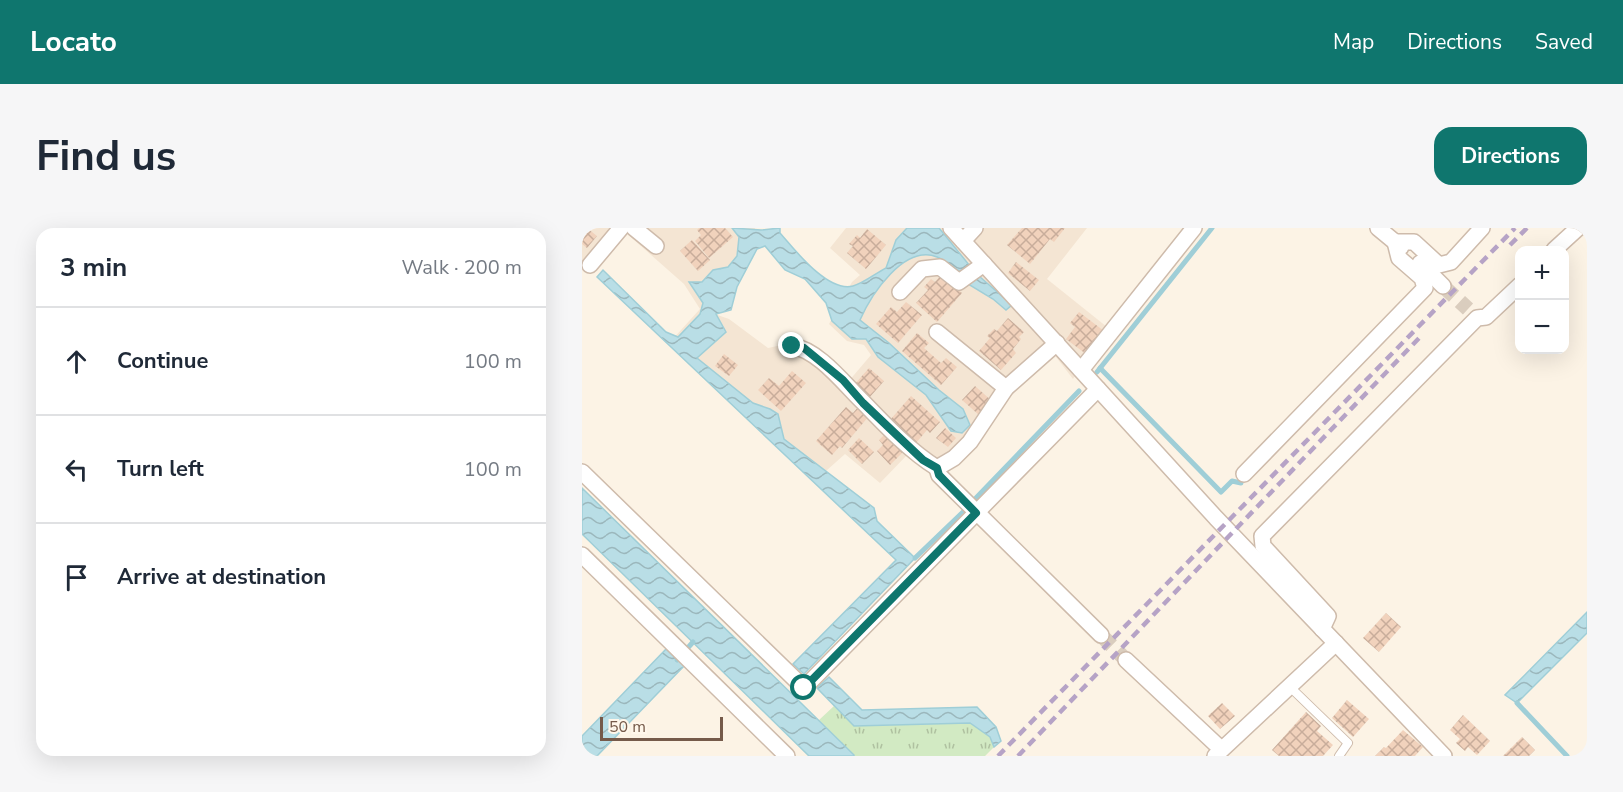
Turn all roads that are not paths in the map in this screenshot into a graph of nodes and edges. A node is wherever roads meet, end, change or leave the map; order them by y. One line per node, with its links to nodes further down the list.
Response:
1 (621, 228): 14 (street)
2 (634, 228): 11 (street)
3 (951, 228): 9 (street)
4 (975, 228): 9 (street)
5 (1194, 228): 21 (street)
6 (1378, 228): 10 (street)
7 (1482, 228): 10 (street)
8 (1578, 228): 12 (street)
9 (963, 241): 13 (street)
10 (1395, 242): 15 (street); 26 (street)
11 (656, 246)
12 (1558, 246)
13 (984, 264): 17 (street); 19 (street)
14 (585, 265)
15 (1443, 286)
16 (1515, 290): 29 (street)
17 (900, 292)
18 (937, 332): 22 (street)
19 (1057, 343): 21 (street); 22 (street)
20 (792, 346): 24 (street)
21 (1081, 370): 23 (street)
22 (1006, 388): 24 (street)
23 (1098, 389): 27 (street); 29 (street)
24 (937, 468): 27 (street)
25 (582, 472): 27 (street)
26 (1244, 474)
27 (976, 513): 30 (street)
28 (582, 555): 35 (street)
29 (1322, 629): 31 (street)
30 (1101, 635)
31 (1336, 643): 33 (street); 37 (street)
32 (1126, 660): 34 (street)
33 (1290, 687): 34 (street); 36 (lane)
34 (1217, 754)
35 (788, 756)
36 (1339, 756)
37 (1444, 756)

